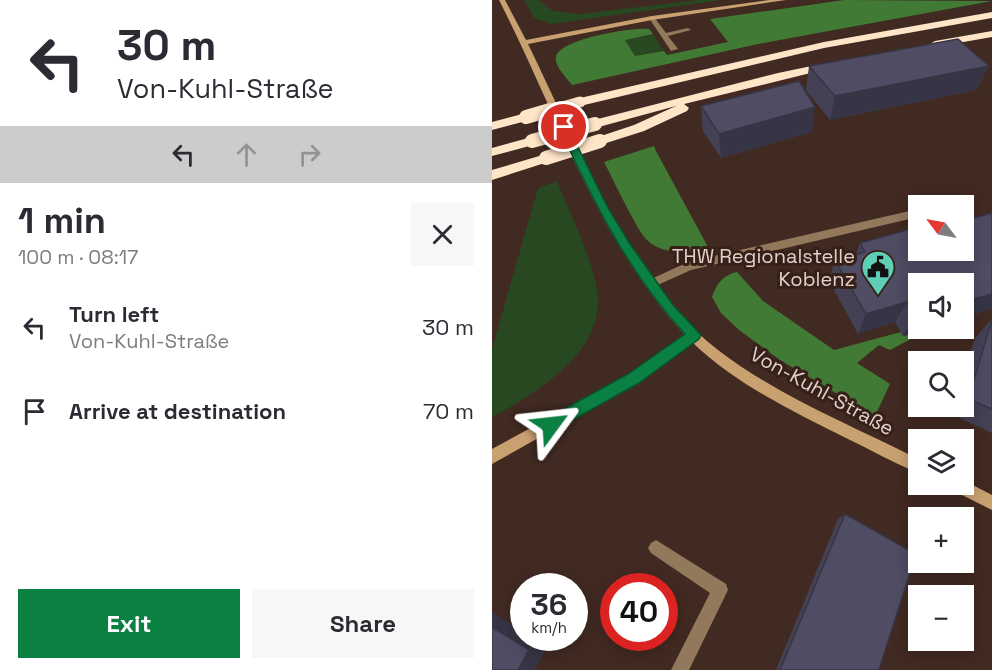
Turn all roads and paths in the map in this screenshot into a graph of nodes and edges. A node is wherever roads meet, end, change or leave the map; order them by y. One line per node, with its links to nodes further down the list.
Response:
1 (502, 0): 8 (street, Von-Kuhl-Straße)
2 (783, 0): 4 (street)
3 (992, 15): 13 (highway, bridge)
4 (652, 18): 7 (street); 8 (street)
5 (688, 30): 7 (street)
6 (992, 34): 9 (highway)
7 (664, 35): 10 (street)
8 (524, 43): 17 (street, Von-Kuhl-Straße)
9 (921, 46)
10 (674, 49)
11 (843, 62): 12 (highway)
12 (714, 92): 14 (highway, bridge); 15 (highway, bridge)
13 (492, 126)
14 (492, 152)
15 (492, 175)
16 (908, 215): 17 (street)
17 (651, 284): 18 (street, Von-Kuhl-Straße)
18 (694, 335): 19 (street); 20 (street, Von-Kuhl-Straße)
19 (492, 457)
20 (908, 461)
21 (974, 494): 22 (street)
22 (992, 503)
23 (656, 548): 24 (street)
24 (680, 670)

